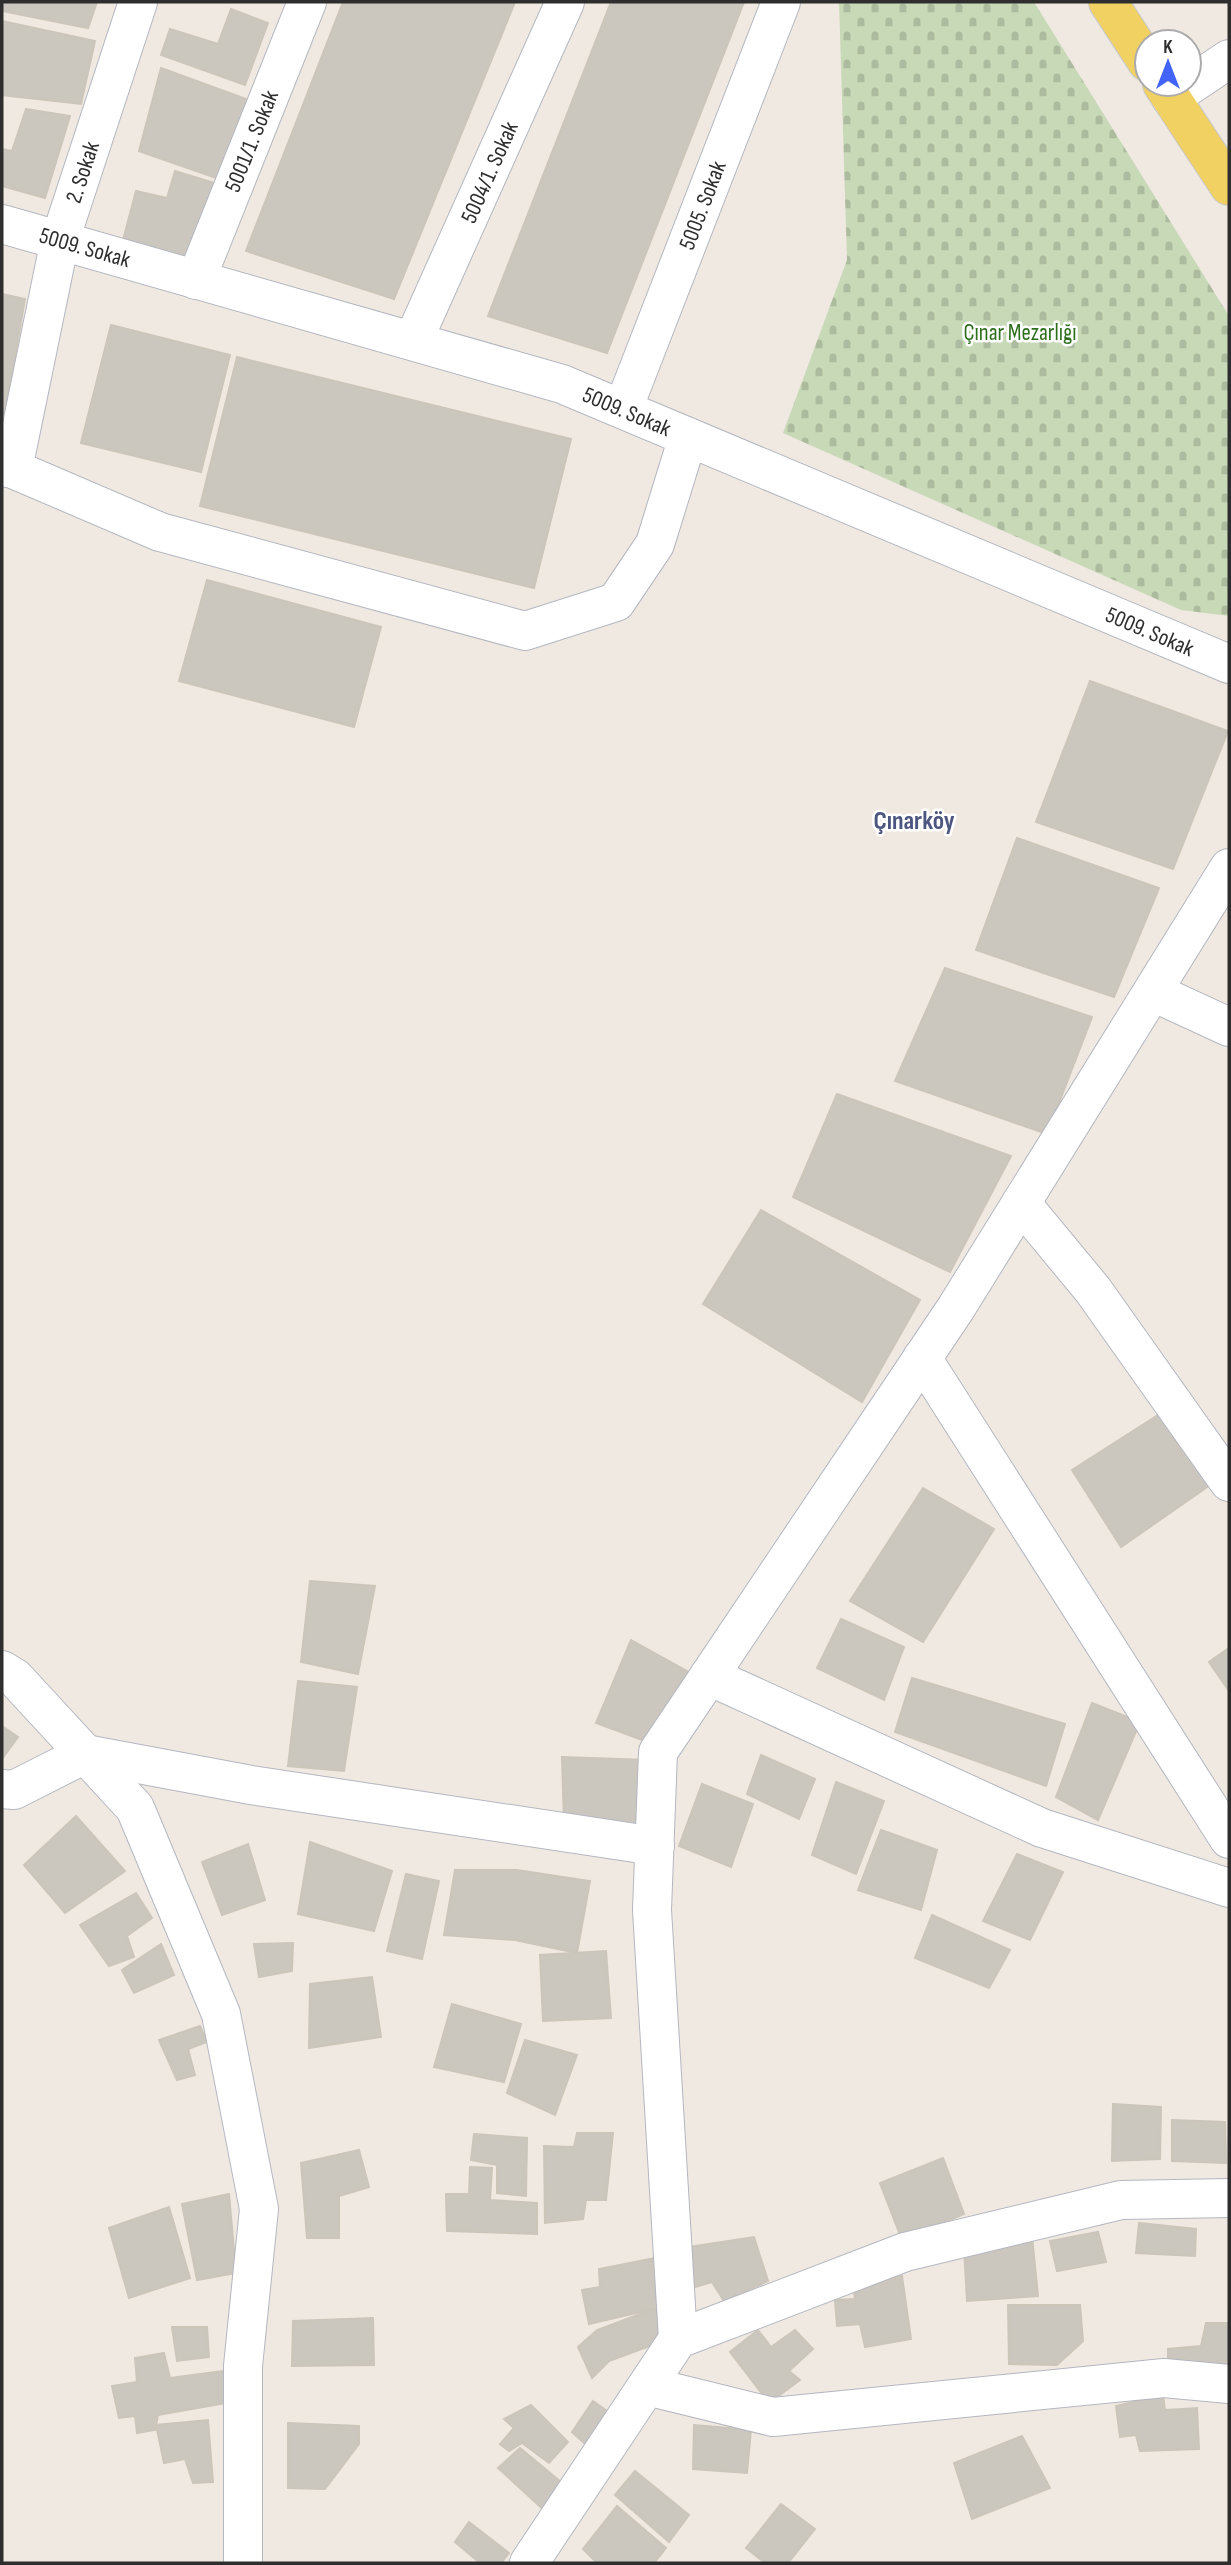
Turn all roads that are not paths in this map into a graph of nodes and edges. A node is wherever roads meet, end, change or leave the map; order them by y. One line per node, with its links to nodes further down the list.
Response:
1 (138, 2): 12 (street, 2. Sokak)
2 (307, 2): 13 (street, 5001/1. Sokak)
3 (565, 2): 14 (street, 5004/1. Sokak)
4 (781, 2): 15 (street, 5005. Sokak)
5 (1108, 2): 6 (main road)
6 (1133, 40)
7 (1229, 59): 8 (street)
8 (1203, 72)
9 (1171, 98): 10 (main road)
10 (1229, 187)
11 (2, 224): 12 (street, 5009. Sokak)
12 (60, 240): 13 (street, 5009. Sokak); 17 (street, 2. Sokak)
13 (196, 279): 14 (street, 5009. Sokak)
14 (413, 341): 15 (street, 5009. Sokak)
15 (623, 409): 16 (street, 5009. Sokak)
16 (688, 437): 17 (street); 18 (street, 5009. Sokak)
17 (8, 468)
18 (1229, 664)
19 (1229, 868): 20 (street)
20 (1153, 992): 21 (street); 22 (street)
21 (1229, 1027)
22 (1021, 1203): 23 (street); 24 (street)
23 (922, 1359): 26 (street); 29 (street)
24 (1229, 1482)
25 (2, 1670): 27 (street)
26 (709, 1676): 30 (street); 31 (street)
27 (85, 1754): 28 (street); 30 (street); 36 (street)
28 (2, 1789)
29 (1229, 1839)
30 (655, 1846): 33 (street)
31 (1229, 1888)
32 (1229, 2198): 33 (street)
33 (678, 2339): 35 (street)
34 (1229, 2384): 35 (street)
35 (647, 2386): 37 (street)
36 (243, 2563)
37 (529, 2563)

